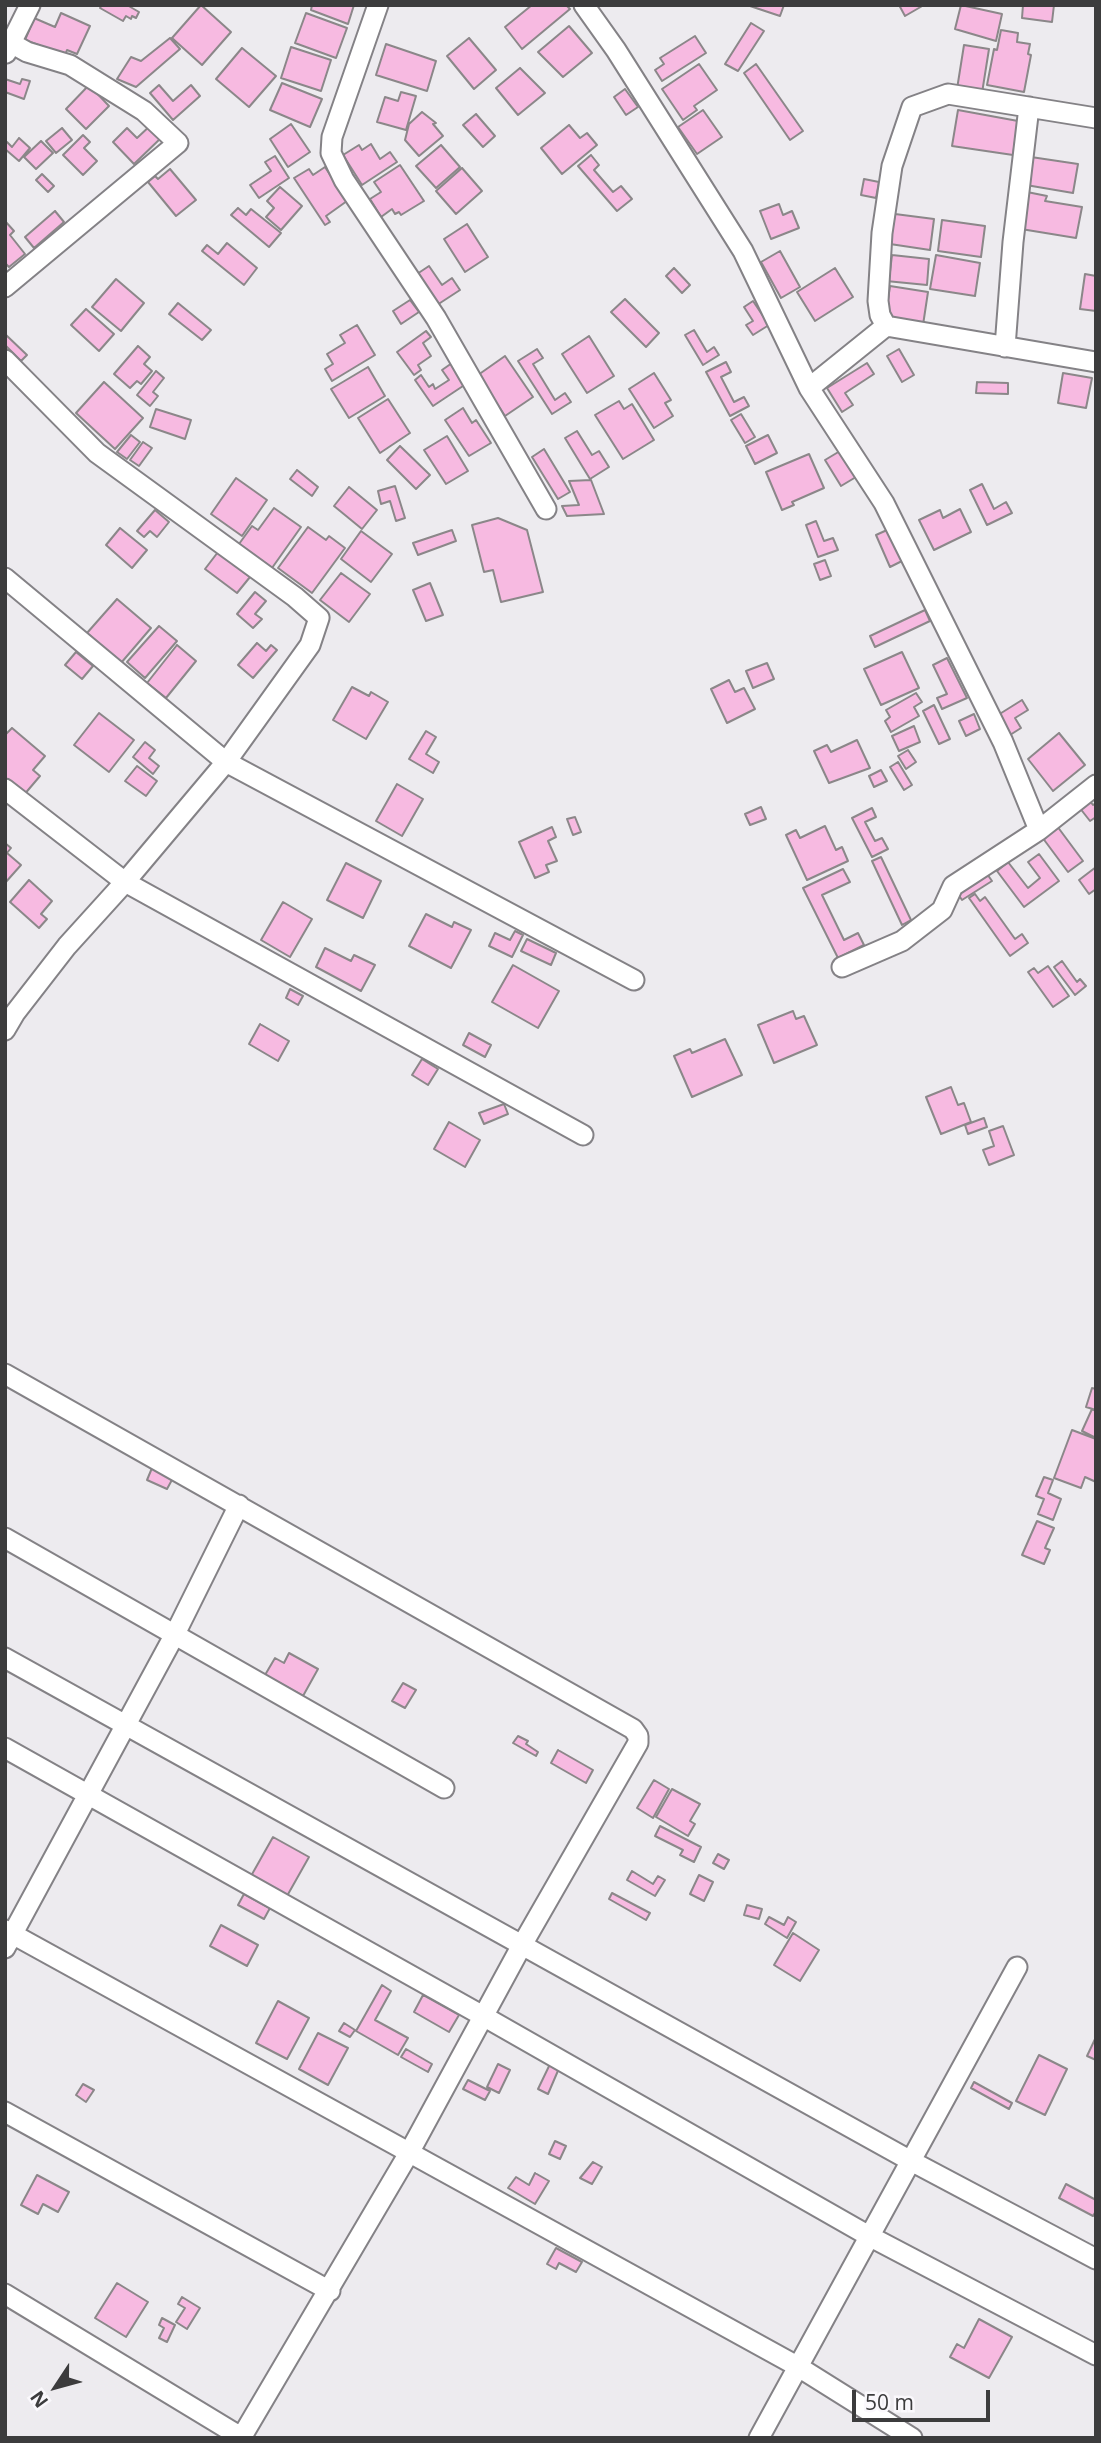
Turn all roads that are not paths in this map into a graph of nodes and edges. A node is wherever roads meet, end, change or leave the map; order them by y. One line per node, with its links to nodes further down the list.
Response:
1 (30, 5): 4 (street)
2 (378, 5): 13 (street)
3 (584, 5): 12 (street)
4 (8, 48): 7 (street)
5 (1029, 107): 6 (street); 8 (street); 9 (street)
6 (1096, 118)
7 (5, 287)
8 (886, 326): 9 (street); 12 (street)
9 (1005, 347): 11 (street)
10 (5, 360): 15 (street)
11 (1096, 362)
12 (809, 388): 18 (street)
13 (546, 509)
14 (5, 578): 15 (street)
15 (226, 762): 19 (street); 21 (street)
16 (1096, 785): 18 (street)
17 (5, 789): 19 (street)
18 (1039, 830): 20 (street)
19 (125, 882): 22 (street); 24 (street)
20 (842, 967)
21 (635, 980)
22 (10, 1009): 23 (street)
23 (5, 1030)
24 (583, 1135)
25 (5, 1374): 26 (street)
26 (239, 1505): 28 (street); 35 (street)
27 (5, 1538): 28 (street)
28 (174, 1634): 30 (street); 32 (street)
29 (5, 1658): 30 (street)
30 (126, 1726): 33 (street); 35 (street)
31 (5, 1748): 33 (street)
32 (443, 1788)
33 (88, 1796): 34 (street); 37 (street)
34 (8, 1938): 39 (street)
35 (522, 1945): 37 (street); 40 (street)
36 (1017, 1967): 40 (street)
37 (483, 2016): 39 (street); 41 (street)
38 (5, 2112): 43 (street)
39 (409, 2153): 43 (street); 46 (street)
40 (911, 2161): 41 (street); 42 (street)
41 (869, 2236): 45 (street); 46 (street)
42 (1096, 2259)
43 (330, 2291): 47 (street)
44 (5, 2294): 47 (street)
45 (1096, 2355)
46 (797, 2366): 48 (street); 49 (street)
47 (241, 2437)
48 (759, 2438)
49 (912, 2438)

